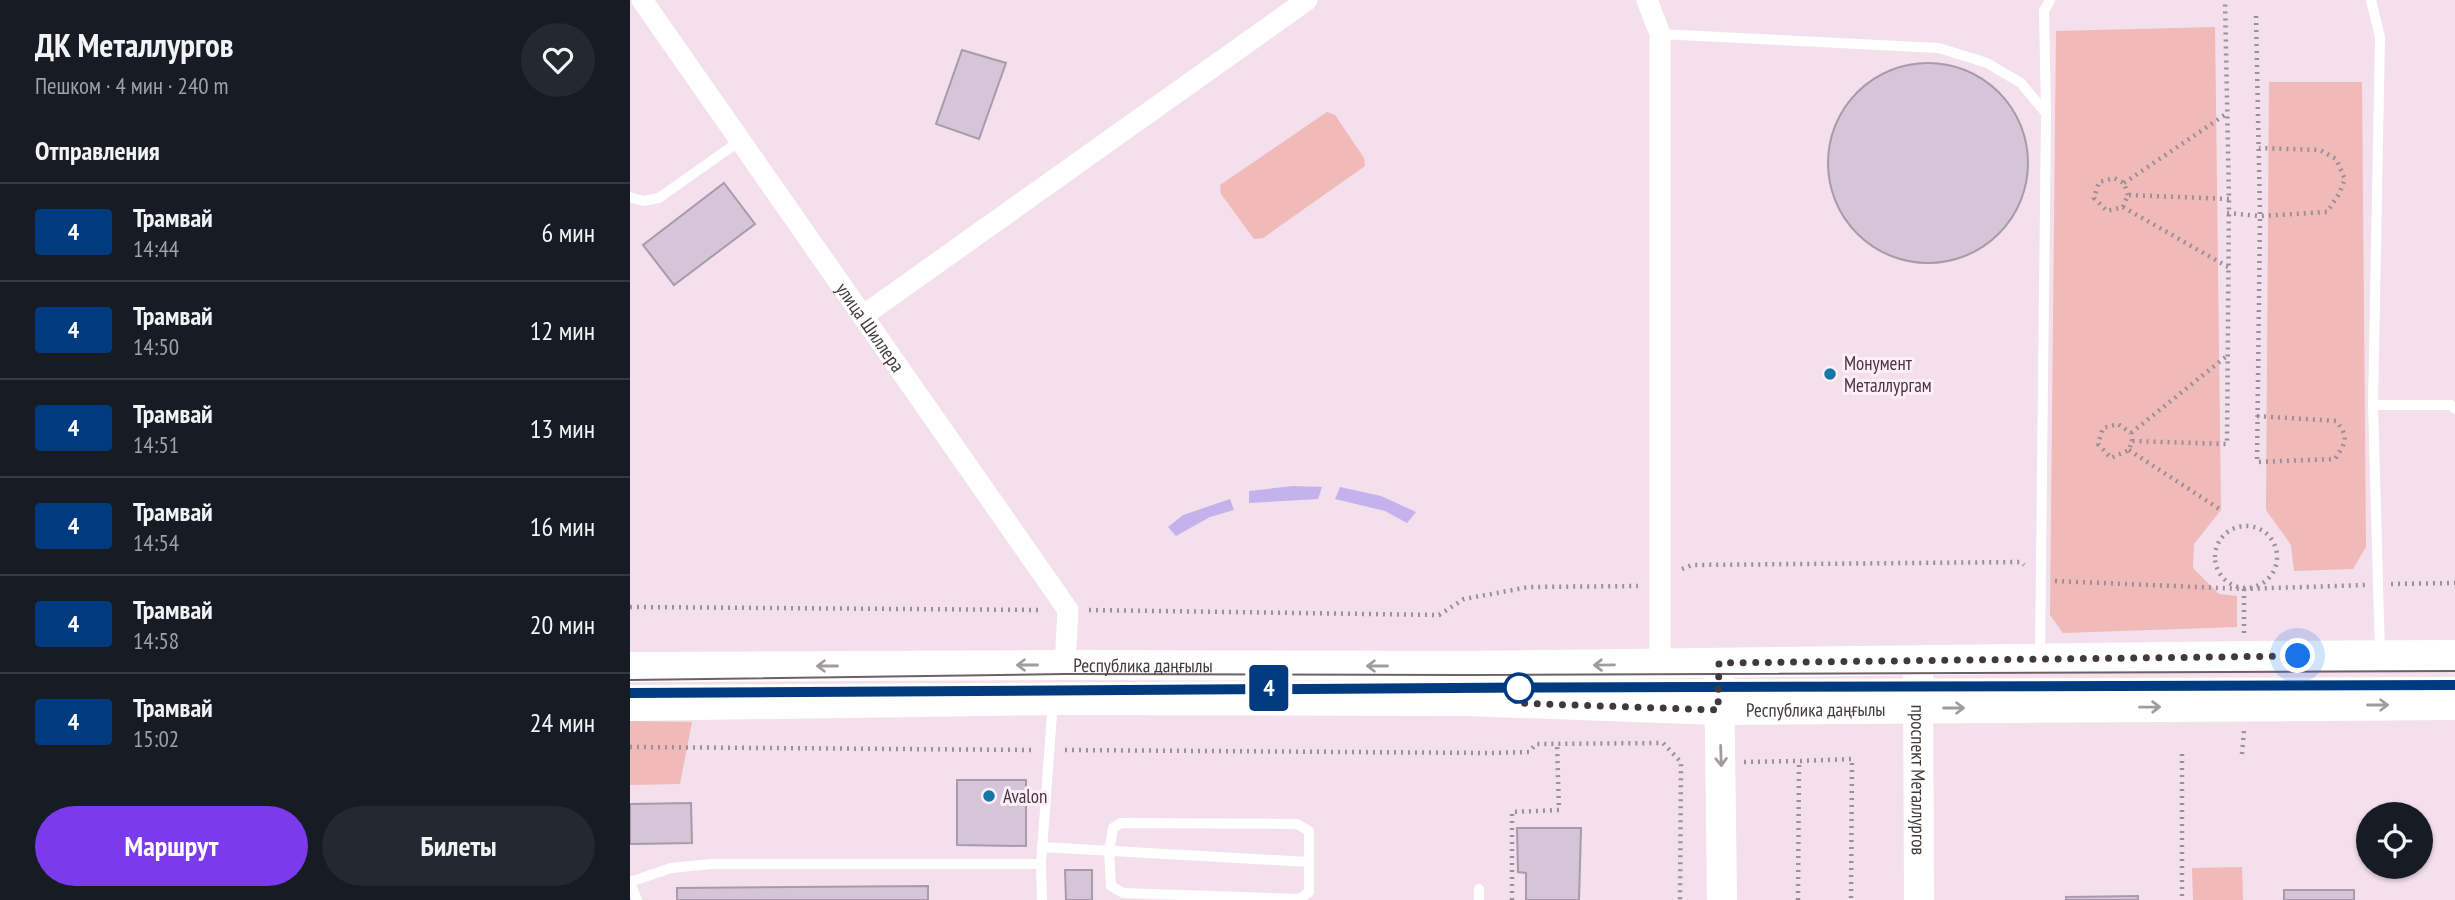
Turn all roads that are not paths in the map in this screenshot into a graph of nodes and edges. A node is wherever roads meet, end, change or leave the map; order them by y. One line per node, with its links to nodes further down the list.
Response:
1 (642, 0): 8 (street, улица Шиллера)
2 (1307, 0): 10 (street)
3 (1647, 0): 6 (street)
4 (2050, 0): 7 (lane)
5 (2371, 0): 11 (lane)
6 (1660, 34): 7 (lane); 18 (street)
7 (2046, 113): 15 (lane)
8 (741, 141): 9 (lane); 10 (street, улица Шиллера)
9 (630, 197)
10 (864, 315): 19 (street, улица Шиллера)
11 (2373, 405): 12 (lane); 14 (lane)
12 (2455, 409)
13 (2455, 655): 14 (main road, Республика даңғылы)
14 (2380, 656): 15 (main road, Республика даңғылы)
15 (2040, 660): 16 (main road, Республика даңғылы)
16 (1918, 661): 17 (main road, Республика даңғылы); 24 (main road, проспект Металлургов)
17 (1719, 663): 18 (main road, Республика даңғылы); 25 (main road)
18 (1660, 664): 19 (main road, Республика даңғылы, one-way to 19)
19 (1065, 665): 20 (main road, Республика даңғылы, one-way to 20)
20 (630, 667)
21 (1053, 700): 23 (main road, Республика даңғылы); 25 (main road, Республика даңғылы); 26 (lane)
22 (2455, 705): 24 (main road, Республика даңғылы, one-way to 22)
23 (630, 706)
24 (1916, 708): 25 (main road, Республика даңғылы); 34 (main road, проспект Металлургов)
25 (1718, 710): 33 (main road, one-way to 33)
26 (1042, 847): 27 (lane); 29 (lane)
27 (1110, 852): 28 (lane); 28 (lane); 28 (lane)
28 (1309, 862)
29 (1041, 864): 30 (lane); 32 (lane)
30 (630, 881): 31 (lane)
31 (637, 900)
32 (1042, 900)
33 (1722, 900)
34 (1919, 900)

